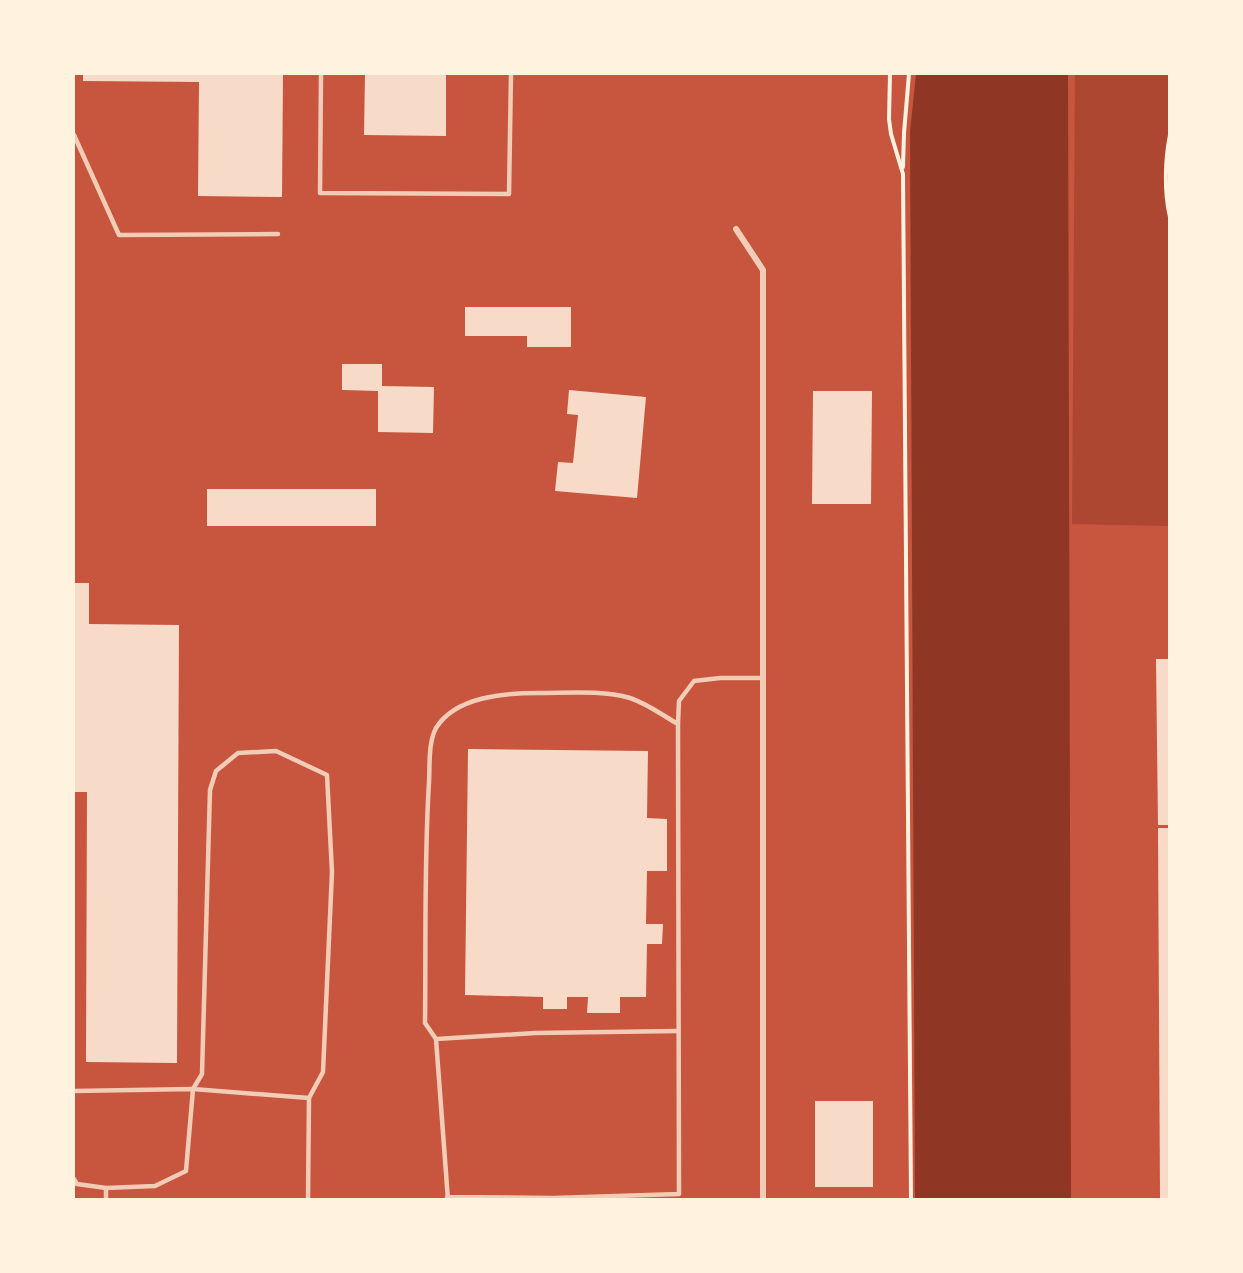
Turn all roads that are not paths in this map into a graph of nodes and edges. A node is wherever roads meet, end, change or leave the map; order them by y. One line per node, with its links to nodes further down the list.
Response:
1 (321, 74): 2 (lane)
2 (511, 74)
3 (74, 135): 5 (lane)
4 (736, 229): 6 (street)
5 (278, 234)
6 (763, 678): 7 (lane); 19 (street)
7 (678, 724): 8 (lane); 9 (lane)
8 (678, 1031): 9 (lane); 16 (lane)
9 (436, 1039): 15 (lane)
10 (193, 1089): 11 (lane); 12 (lane); 12 (lane); 14 (lane)
11 (74, 1091)
12 (309, 1098): 18 (lane)
13 (74, 1179): 14 (lane)
14 (106, 1188): 17 (lane)
15 (448, 1198): 16 (lane)
16 (554, 1199)
17 (106, 1200)
18 (309, 1200)
19 (763, 1200)

